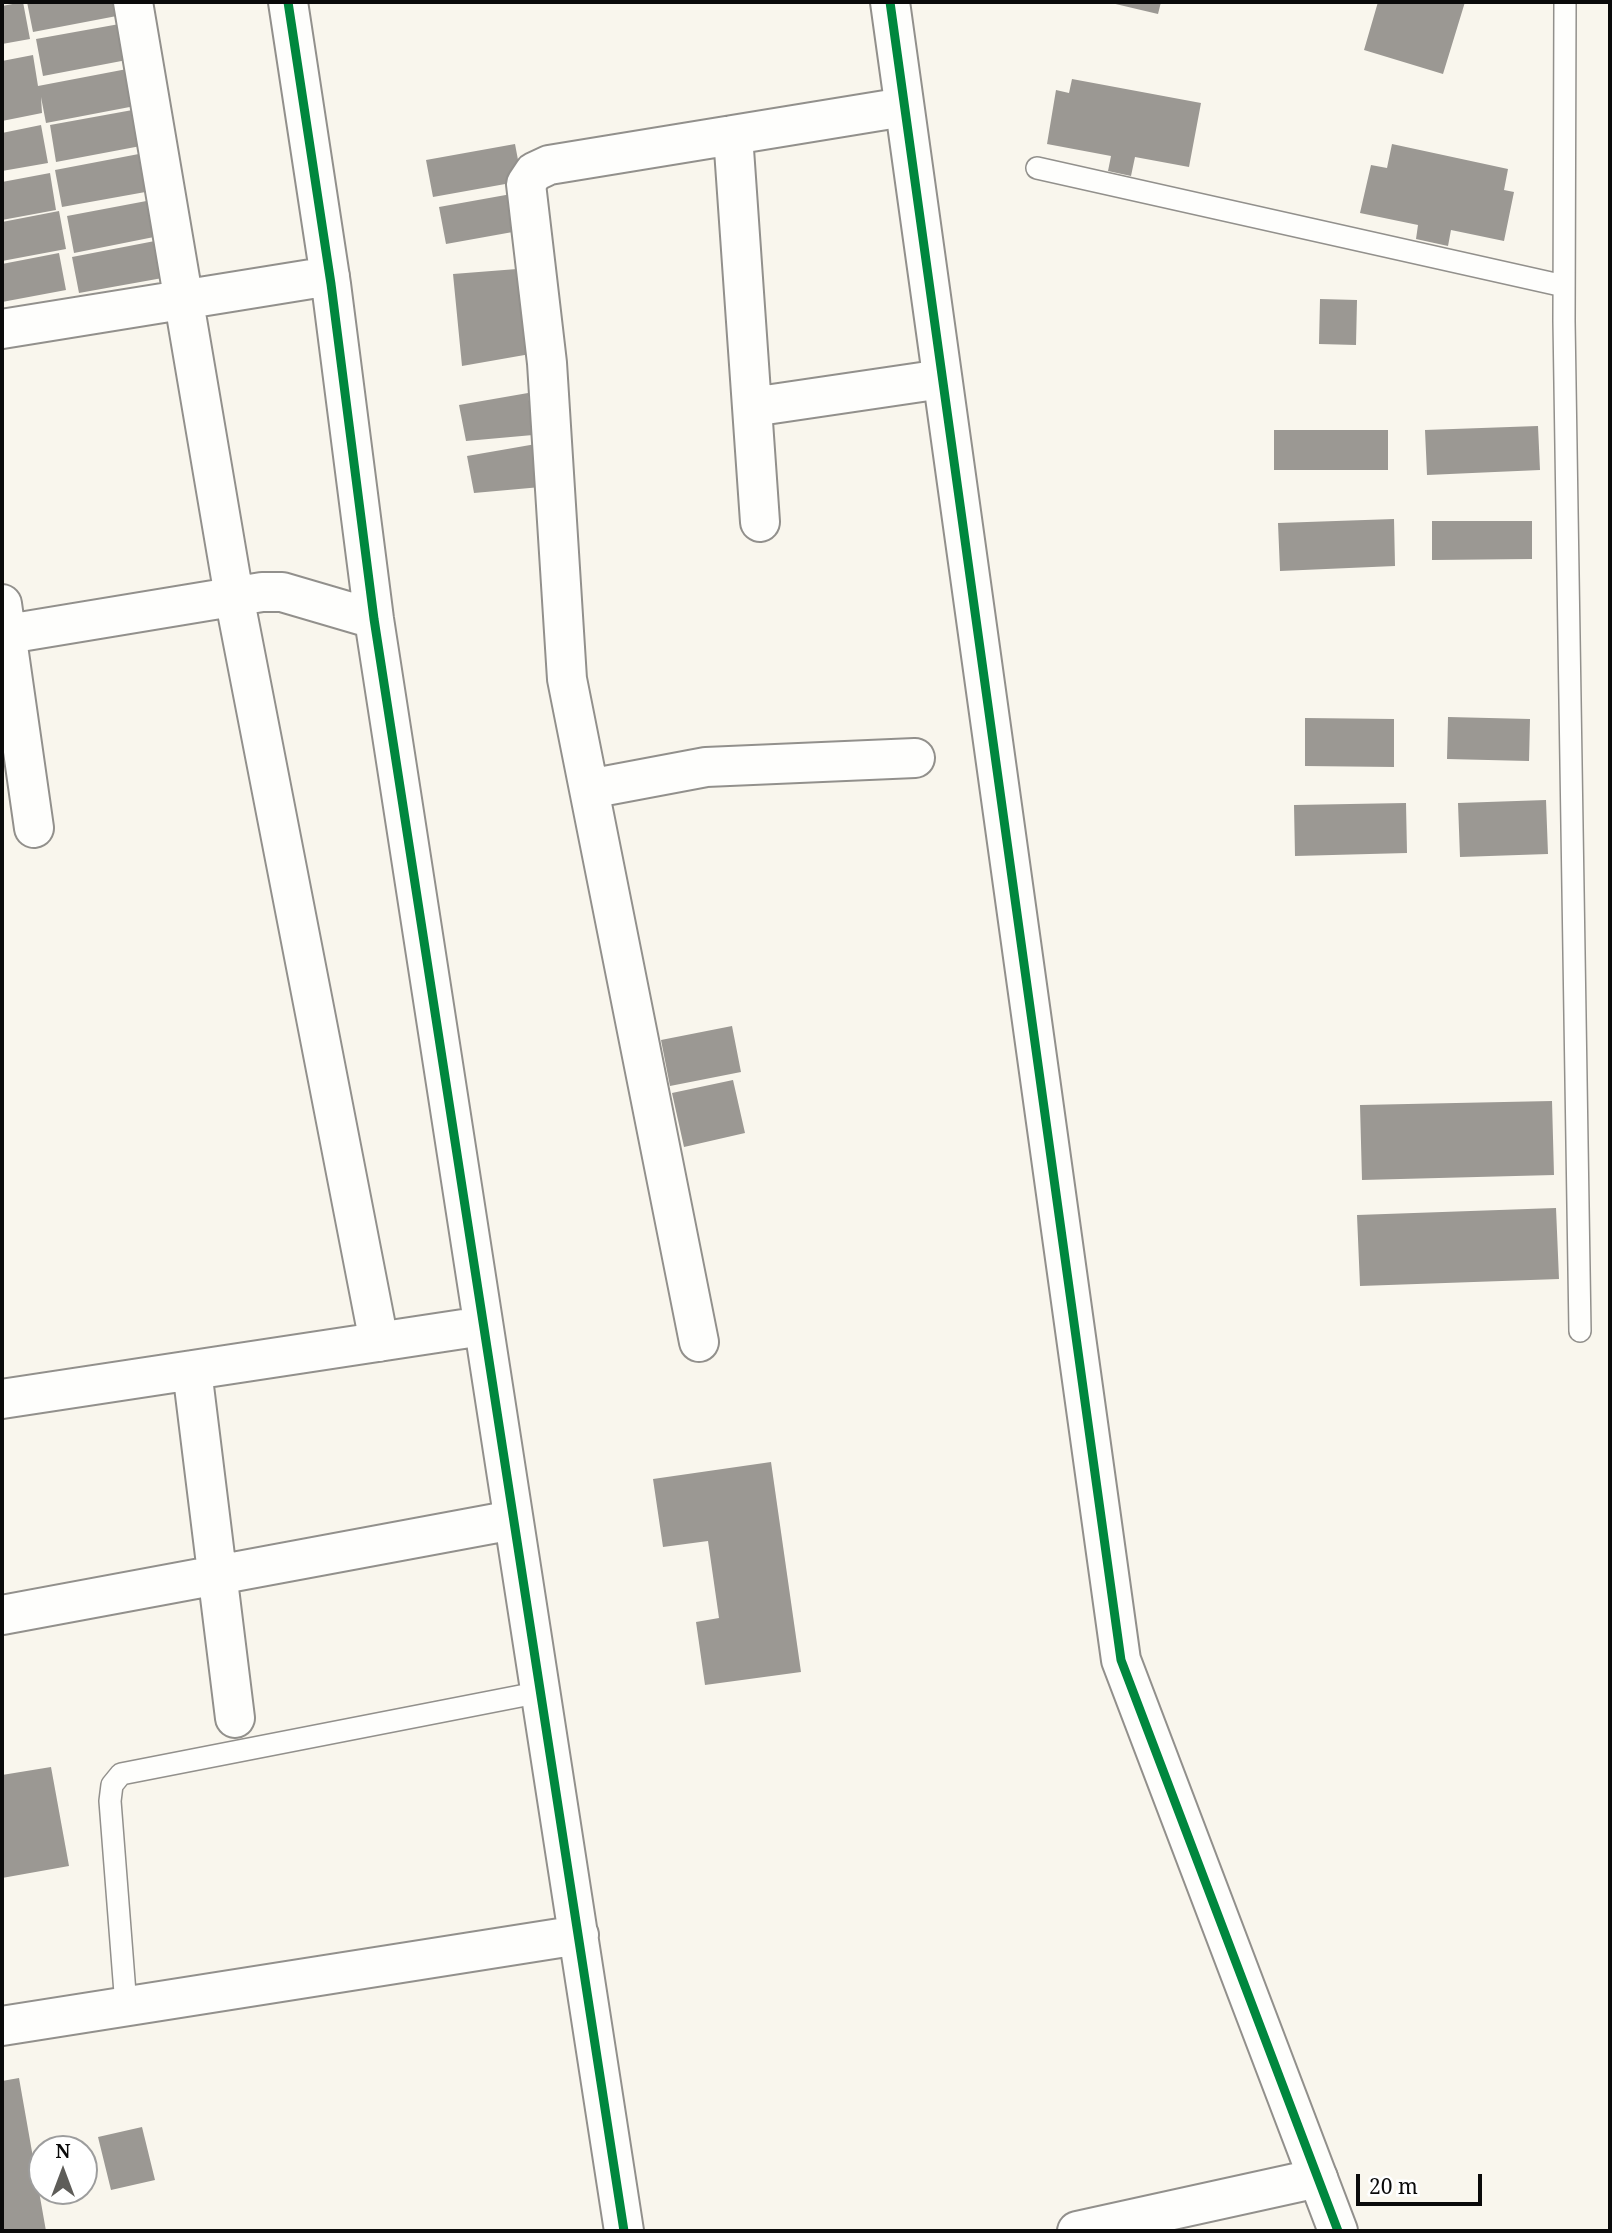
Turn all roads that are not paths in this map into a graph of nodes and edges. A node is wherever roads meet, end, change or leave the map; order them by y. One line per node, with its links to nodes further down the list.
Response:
1 (133, 2): 10 (street)
2 (288, 2): 8 (street)
3 (890, 2): 5 (street)
4 (1565, 2): 9 (lane)
5 (904, 107): 6 (street); 12 (street)
6 (733, 135): 13 (street); 19 (street)
7 (1037, 168): 9 (lane)
8 (330, 276): 10 (street); 16 (street)
9 (1564, 286): 22 (lane)
10 (183, 300): 11 (street); 15 (street)
11 (2, 329)
12 (942, 379): 13 (street); 35 (street)
13 (752, 407): 14 (street)
14 (761, 522)
15 (234, 596): 16 (street); 17 (street); 23 (street)
16 (374, 619): 21 (street)
17 (3, 624): 20 (street)
18 (915, 758): 19 (street)
19 (589, 789): 24 (street)
20 (34, 828)
21 (483, 1326): 23 (street); 27 (street)
22 (1580, 1331)
23 (379, 1342): 25 (street)
24 (699, 1342)
25 (192, 1370): 26 (street); 28 (street)
26 (2, 1399)
27 (513, 1520): 28 (street); 30 (street)
28 (218, 1575): 29 (street); 31 (street)
29 (2, 1615)
30 (541, 1692): 32 (street); 33 (lane)
31 (235, 1718)
32 (579, 1935): 33 (street); 36 (street)
33 (126, 2007): 34 (street)
34 (2, 2026)
35 (1318, 2178): 37 (street); 38 (street)
36 (624, 2231)
37 (1077, 2231)
38 (1338, 2231)

